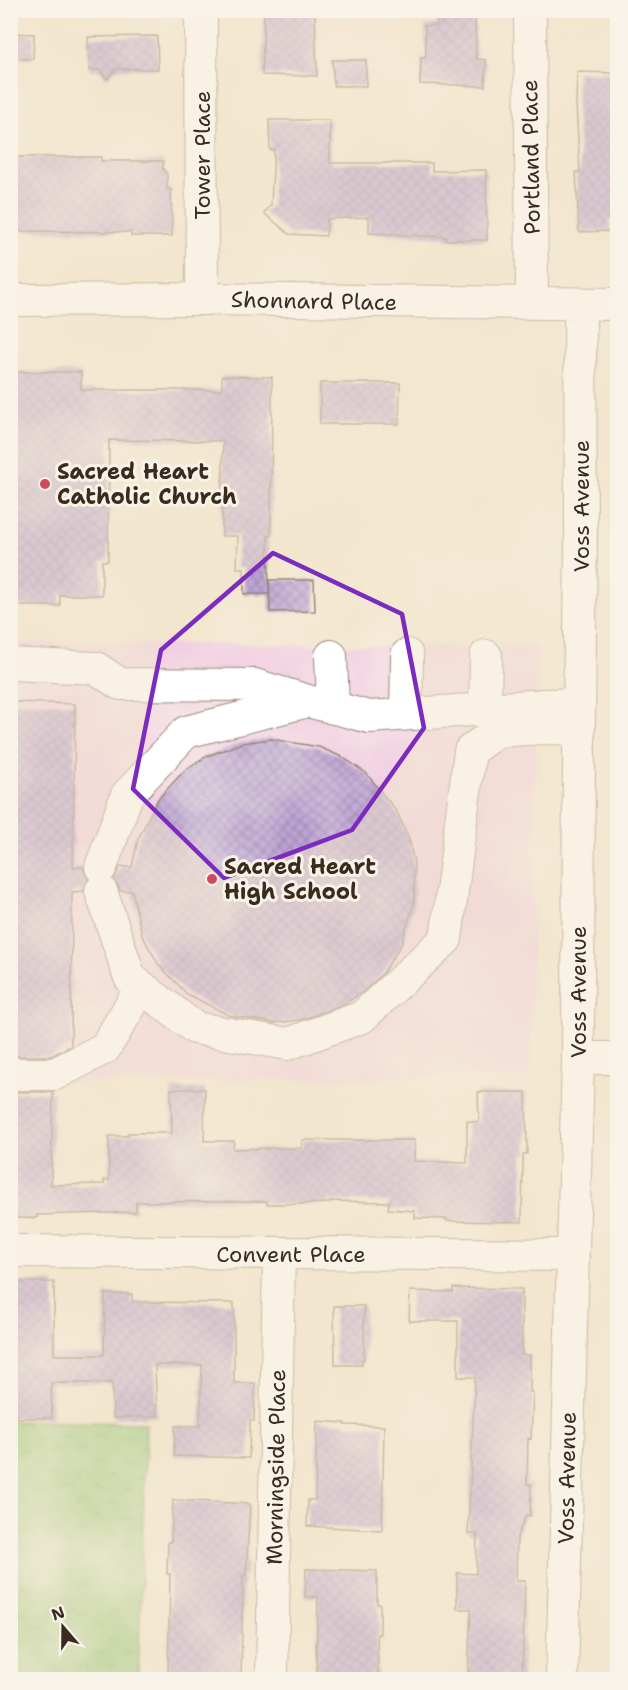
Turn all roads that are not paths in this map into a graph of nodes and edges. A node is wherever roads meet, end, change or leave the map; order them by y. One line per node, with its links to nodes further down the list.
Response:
1 (201, 10): 3 (street, Tower Place)
2 (530, 10): 5 (street, Portland Place)
3 (202, 299): 4 (street, Shonnard Place); 5 (street, Shonnard Place)
4 (10, 300)
5 (532, 303): 6 (street, Shonnard Place)
6 (580, 304): 7 (street, Shonnard Place); 15 (street, Voss Avenue)
7 (618, 304)
8 (406, 655): 14 (street)
9 (331, 656): 12 (street)
10 (486, 656): 13 (street)
11 (10, 664): 12 (street)
12 (320, 705): 14 (street); 16 (street)
13 (485, 709): 14 (street); 15 (street)
14 (406, 714)
15 (579, 717): 16 (street); 17 (street, Voss Avenue)
16 (141, 988): 19 (street)
17 (578, 1058): 18 (street); 22 (street, Voss Avenue)
18 (618, 1058)
19 (10, 1074)
20 (10, 1251): 21 (street, Convent Place)
21 (279, 1254): 22 (street, Convent Place); 23 (street, Morningside Place)
22 (572, 1255): 24 (street, Voss Avenue)
23 (272, 1680)
24 (562, 1680)

